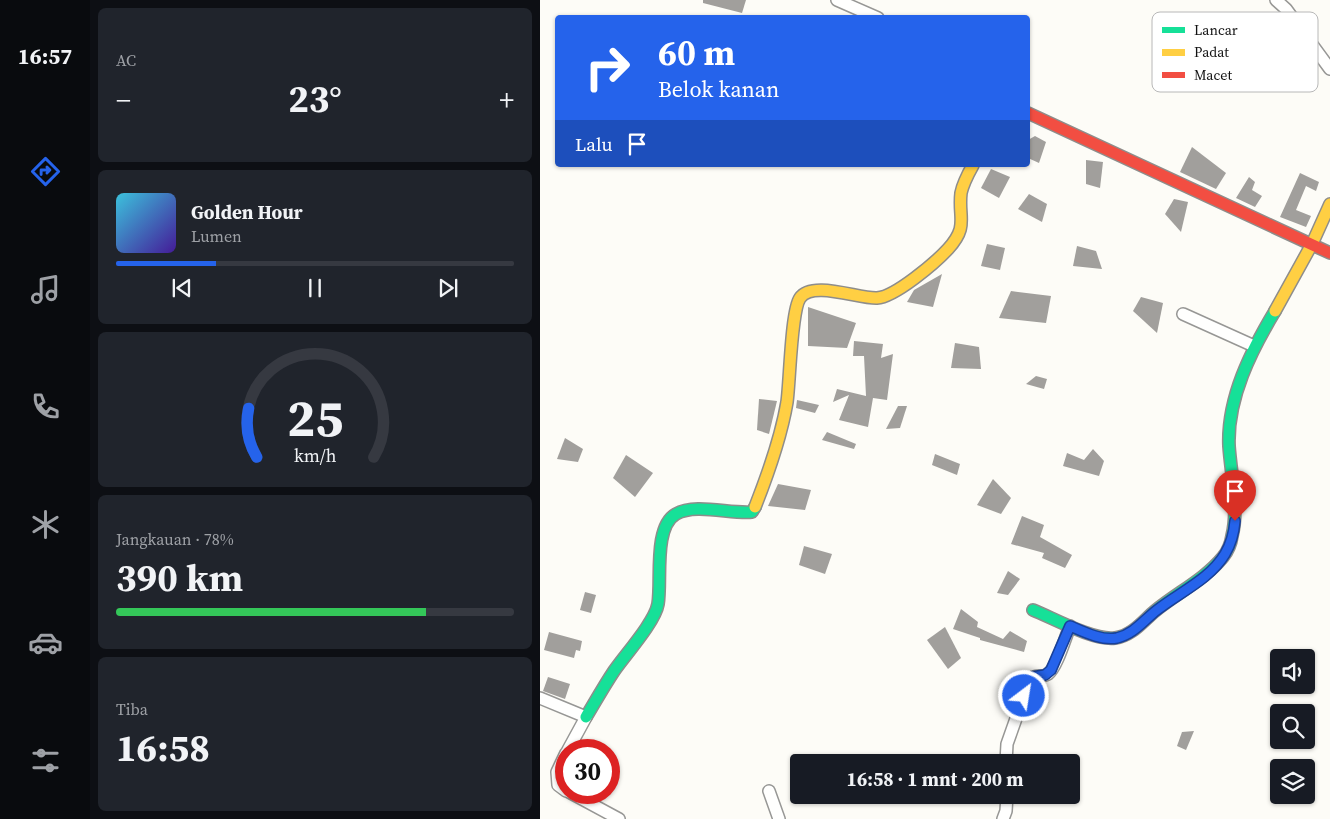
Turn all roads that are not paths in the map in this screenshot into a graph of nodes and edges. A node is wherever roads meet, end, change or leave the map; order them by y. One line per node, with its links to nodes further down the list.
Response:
1 (837, 0): 3 (street)
2 (1276, 0): 4 (street)
3 (856, 4): 5 (street)
4 (1288, 4)
5 (873, 15)
6 (1318, 50): 7 (street)
7 (1330, 69)
8 (1030, 114): 11 (street)
9 (972, 167): 18 (street)
10 (1330, 204): 11 (street)
11 (1312, 244): 12 (street); 14 (street)
12 (1330, 253)
13 (1183, 314): 14 (street)
14 (1254, 346): 16 (street)
15 (1033, 610): 16 (street)
16 (1070, 626): 20 (street)
17 (540, 698): 18 (street)
18 (586, 717): 19 (street)
19 (574, 739)
20 (1006, 754)
21 (769, 792): 25 (street)
22 (591, 804): 24 (street)
23 (1006, 804): 26 (street)
24 (619, 819)
25 (779, 819)
26 (1002, 819)

